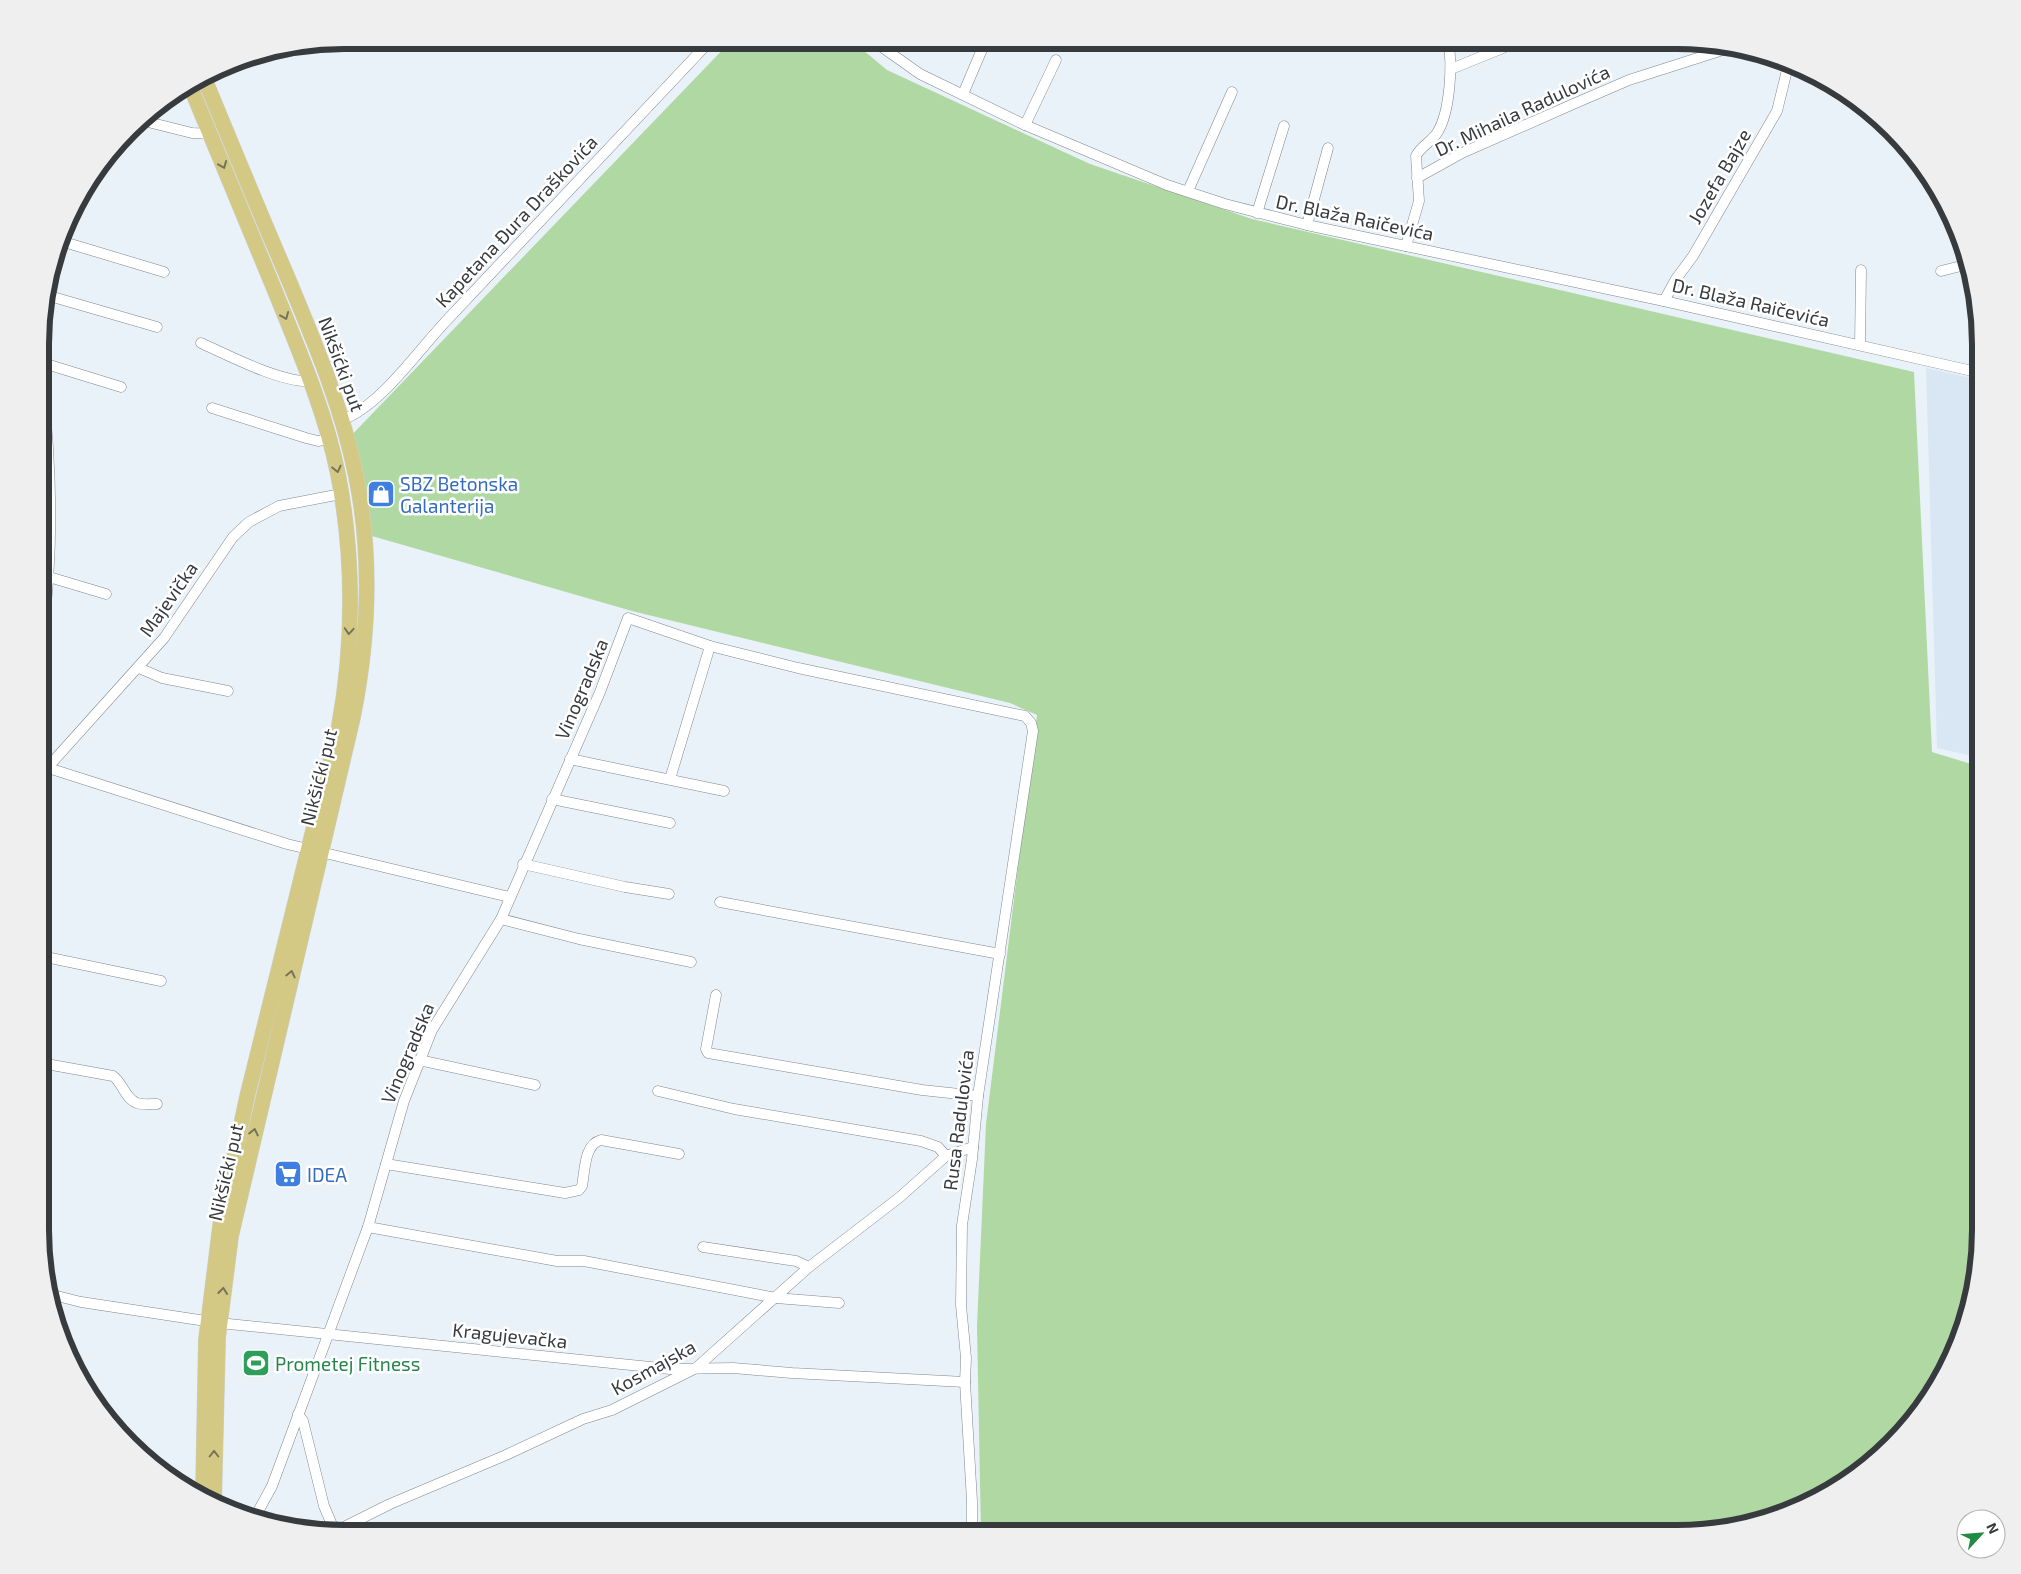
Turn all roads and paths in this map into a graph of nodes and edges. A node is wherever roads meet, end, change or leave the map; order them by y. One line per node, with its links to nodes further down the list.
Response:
1 (703, 49): 39 (street, Kapetana Đura Draškovića)
2 (885, 49): 13 (street, Dr. Blaža Raičevića)
3 (982, 49): 13 (street)
4 (1449, 49): 8 (street)
5 (1501, 49): 8 (street)
6 (1718, 51): 19 (street, Dr. Mihaila Radulovića)
7 (1056, 60): 15 (street)
8 (1451, 69): 19 (street)
9 (1787, 70): 30 (street, Jozefa Bajze)
10 (206, 83): 39 (main road, Nikšićki put)
11 (193, 90): 17 (main road)
12 (1232, 92): 20 (street)
13 (963, 94): 15 (street, Dr. Blaža Raičevića)
14 (149, 122): 17 (street)
15 (1025, 125): 20 (street, Dr. Blaža Raičevića)
16 (1284, 126): 21 (street)
17 (211, 134): 36 (main road, one-way to 36)
18 (1328, 148): 22 (street)
19 (1417, 178): 24 (street)
20 (1188, 191): 21 (street, Dr. Blaža Raičevića)
21 (1258, 213): 22 (street, Dr. Blaža Raičevića)
22 (1307, 225): 24 (street, Dr. Blaža Raičevića)
23 (66, 243): 28 (street)
24 (1406, 246): 30 (street, Dr. Blaža Raičevića)
25 (1961, 266): 27 (street)
26 (1860, 270): 33 (street)
27 (1941, 271)
28 (164, 272)
29 (52, 297): 31 (street)
30 (1664, 300): 33 (street, Dr. Blaža Raičevića)
31 (157, 327)
32 (202, 343): 36 (street)
33 (1860, 345): 35 (street, Dr. Blaža Raičevića)
34 (49, 365): 37 (street)
35 (1972, 371)
36 (311, 381): 40 (main road)
37 (121, 387)
38 (212, 408): 40 (street)
39 (342, 420): 55 (main road, Nikšićki put)
40 (328, 439): 41 (main road, one-way to 41)
41 (341, 494): 46 (street, Majevička); 55 (main road, one-way to 55)
42 (49, 508): 43 (street)
43 (49, 578): 44 (street)
44 (106, 594)
45 (710, 646): 48 (street, Vinogradska); 51 (street); 61 (street, Rusa Radulovića)
46 (139, 668): 47 (street); 49 (street, Majevička)
47 (228, 691)
48 (570, 759): 51 (street); 53 (street, Vinogradska)
49 (49, 762)
50 (49, 767): 55 (street)
51 (670, 779): 52 (street)
52 (724, 791)
53 (552, 798): 54 (street); 56 (street, Vinogradska)
54 (670, 823)
55 (314, 851): 58 (street); 82 (main road, Nikšićki put)
56 (523, 864): 57 (street); 58 (street, Vinogradska)
57 (669, 894)
58 (509, 897): 60 (street, Vinogradska)
59 (720, 902): 61 (street)
60 (501, 919): 63 (street); 66 (street, Vinogradska)
61 (1000, 954): 70 (street, Rusa Radulovića)
62 (49, 958): 64 (street)
63 (691, 962)
64 (161, 981)
65 (716, 995): 70 (street)
66 (420, 1060): 68 (street); 75 (street, Vinogradska)
67 (49, 1064): 71 (street)
68 (535, 1085)
69 (658, 1091): 74 (street)
70 (978, 1096): 72 (street, Rusa Radulovića)
71 (157, 1104)
72 (973, 1147): 74 (street, Kosmajska); 85 (street, Rusa Radulovića)
73 (679, 1154): 75 (street)
74 (946, 1156): 78 (street, Kosmajska)
75 (386, 1164): 76 (street, Vinogradska)
76 (368, 1227): 80 (street); 83 (street, Vinogradska)
77 (703, 1247): 78 (street)
78 (809, 1268): 80 (street, Kosmajska)
79 (56, 1297): 82 (street, Kragujevačka)
80 (776, 1298): 81 (street); 84 (street, Kosmajska)
81 (839, 1303)
82 (213, 1322): 83 (street, Kragujevačka); 87 (main road); 88 (main road, Nikšićki put, one-way to 82)
83 (326, 1335): 84 (street, Kragujevačka); 86 (street, Vinogradska)
84 (696, 1368): 85 (street, Kragujevačka); 91 (street, Kosmajska)
85 (965, 1382): 92 (street, Rusa Radulovića)
86 (298, 1414): 89 (street, Vinogradska); 90 (street)
87 (203, 1490)
88 (214, 1495)
89 (257, 1512)
90 (331, 1525)
91 (349, 1525)
92 (972, 1525)

